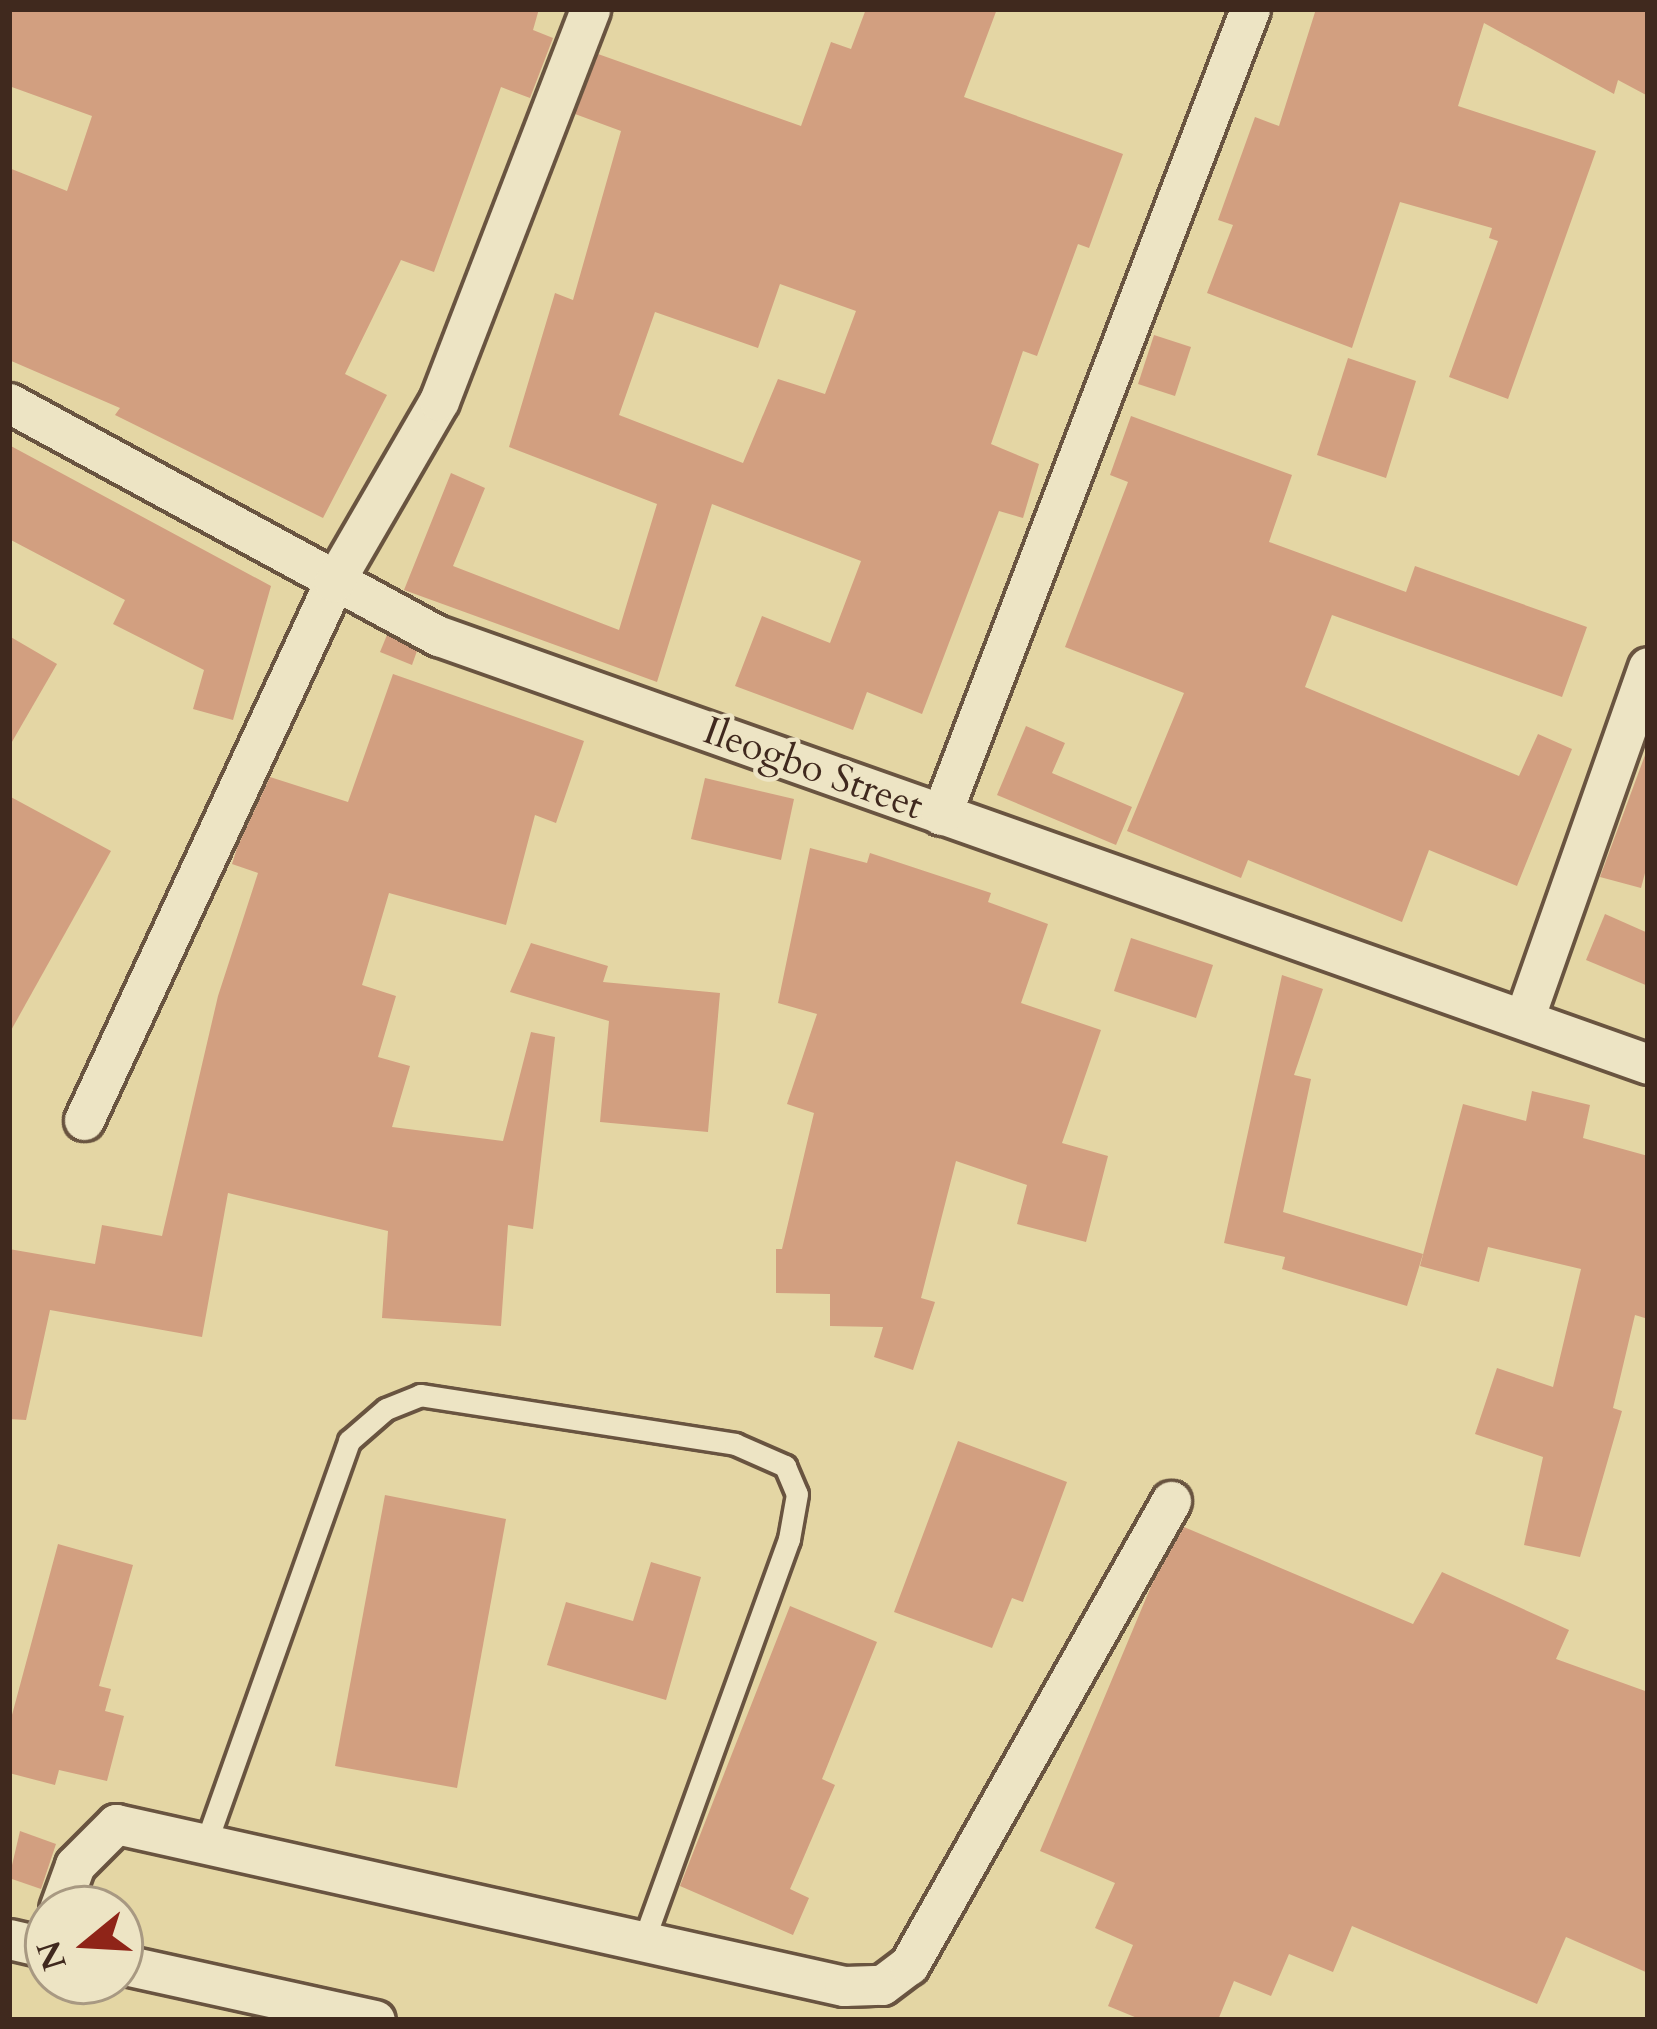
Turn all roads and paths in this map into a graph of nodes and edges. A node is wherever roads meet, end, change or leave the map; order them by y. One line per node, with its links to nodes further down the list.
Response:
1 (590, 9): 4 (street)
2 (1250, 9): 6 (street)
3 (9, 403): 4 (street, Ileogbo Street)
4 (334, 582): 6 (street, Ileogbo Street); 9 (street)
5 (1648, 668): 7 (street)
6 (941, 815): 7 (street, Ileogbo Street)
7 (1524, 1019): 8 (street, Ileogbo Street)
8 (1648, 1064)
9 (84, 1120)
10 (1171, 1501): 13 (street)
11 (207, 1840): 12 (street); 13 (street); 13 (lane)
12 (68, 1885)
13 (644, 1940)
14 (144, 1969): 15 (street)
15 (375, 2020)

